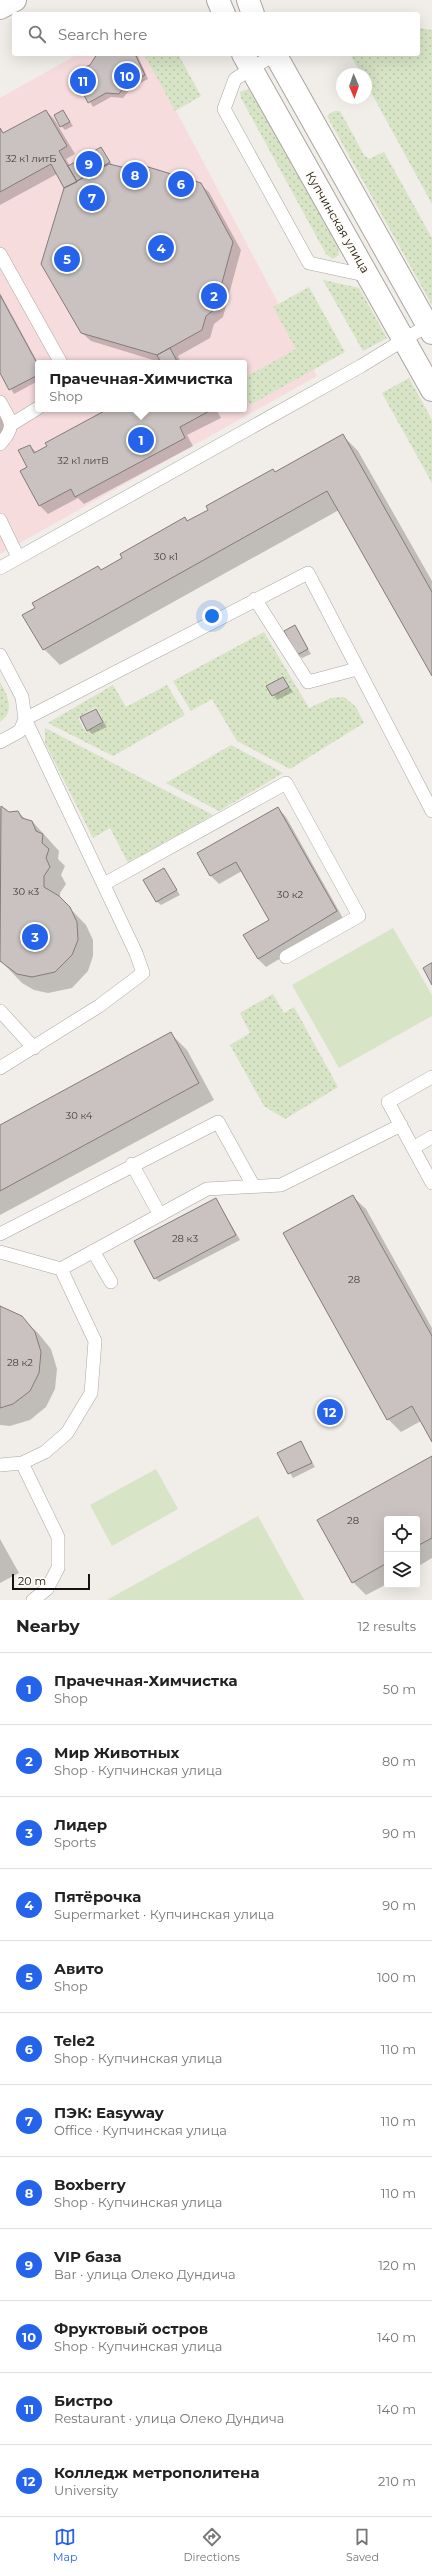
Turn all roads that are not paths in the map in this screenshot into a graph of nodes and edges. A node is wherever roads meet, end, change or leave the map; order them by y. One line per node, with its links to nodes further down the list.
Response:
1 (15, 0): 4 (street)
2 (218, 0): 5 (street)
3 (248, 0): 6 (street)
4 (0, 8)
5 (223, 12)
6 (252, 12)
7 (267, 56): 9 (lane)
8 (276, 56): 12 (street)
9 (247, 61): 11 (street, Купчинская улица); 11 (lane)
10 (0, 254): 14 (lane)
11 (369, 276): 13 (street, Купчинская улица)
12 (430, 329): 13 (lane)
13 (403, 339): 15 (street, Купчинская улица); 21 (lane)
14 (58, 360)
15 (432, 390)
16 (0, 402): 18 (lane)
17 (35, 410): 18 (lane)
18 (12, 424): 19 (lane)
19 (0, 444)
20 (0, 520): 21 (lane)
21 (18, 557): 22 (lane)
22 (0, 568)
23 (256, 599): 25 (lane); 25 (lane); 26 (lane)
24 (0, 655): 26 (lane)
25 (357, 669): 28 (lane)
26 (25, 719): 27 (lane); 29 (lane)
27 (0, 742)
28 (432, 810)
29 (104, 884): 30 (lane); 32 (lane)
30 (286, 957)
31 (0, 1011): 32 (lane)
32 (34, 1048): 33 (lane)
33 (0, 1068)
34 (432, 1077): 35 (lane)
35 (401, 1125): 37 (lane); 40 (lane)
36 (432, 1137): 37 (lane)
37 (413, 1148): 39 (lane)
38 (132, 1164): 40 (lane); 41 (lane); 42 (lane)
39 (432, 1183)
40 (253, 1186): 41 (lane)
41 (160, 1215): 43 (lane)
42 (0, 1234)
43 (93, 1251): 45 (lane); 46 (lane)
44 (0, 1252): 45 (lane)
45 (61, 1269): 47 (lane)
46 (111, 1282)
47 (22, 1463): 48 (lane); 49 (lane)
48 (0, 1465)
49 (33, 1600)

